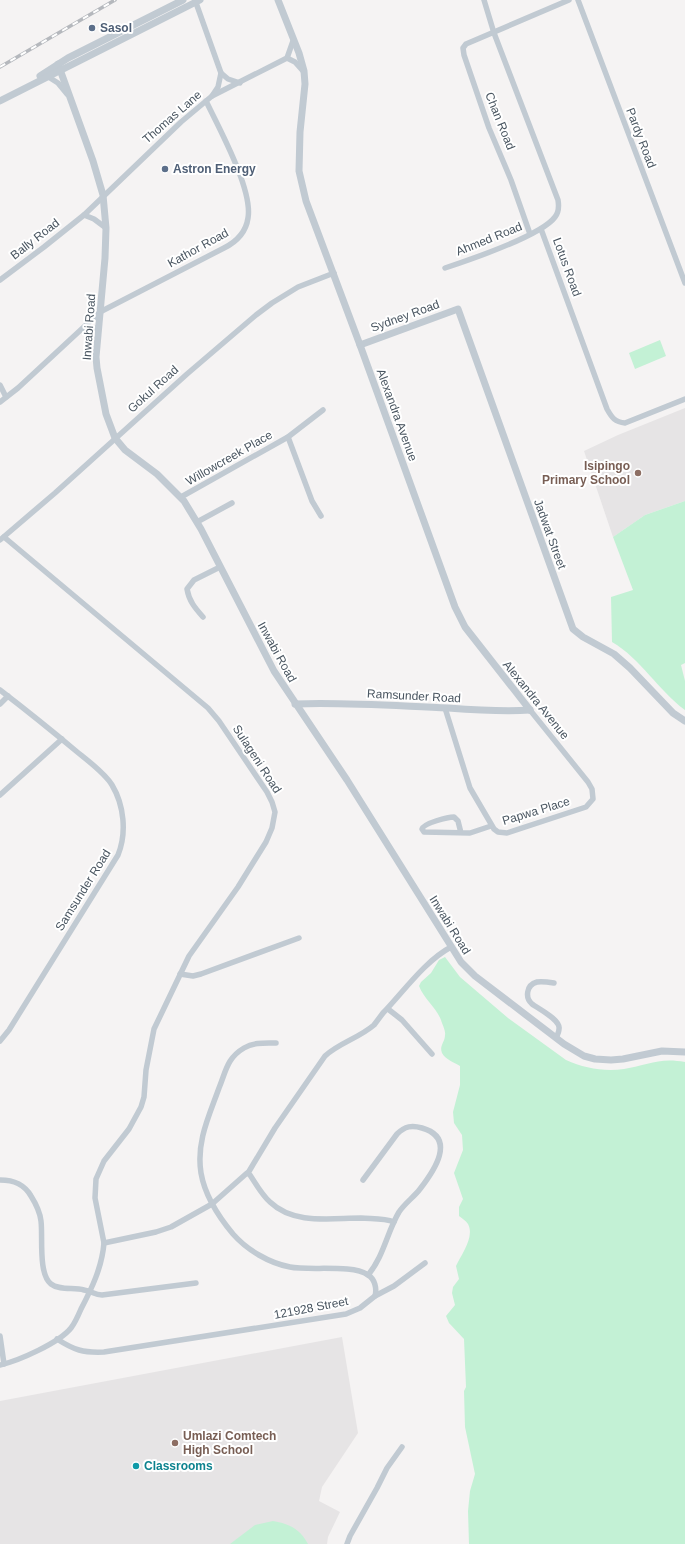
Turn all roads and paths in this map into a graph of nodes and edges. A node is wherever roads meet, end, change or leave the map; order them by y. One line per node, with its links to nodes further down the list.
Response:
1 (183, 0): 10 (street)
2 (278, 0): 8 (street, Alexandra Avenue)
3 (484, 0): 7 (street, Lotus Road)
4 (569, 0): 7 (street, Chan Road)
5 (578, 0): 28 (street, Pardy Road)
6 (197, 1): 10 (street); 12 (street)
7 (494, 33): 23 (street, Lotus Road); 24 (street, Chan Road)
8 (293, 41): 9 (street); 11 (street, Alexandra Avenue)
9 (287, 58): 11 (street); 14 (street, Thomas Lane)
10 (59, 68): 13 (street); 15 (street); 17 (street, Inwabi Road)
11 (304, 72): 26 (street, Alexandra Avenue)
12 (221, 74): 14 (street); 16 (street)
13 (47, 76): 15 (street); 17 (street, Inwabi Road)
14 (240, 83): 16 (street, Thomas Lane)
15 (13, 93): 18 (street)
16 (212, 96): 19 (street, Thomas Lane)
17 (71, 99): 20 (street, Inwabi Road)
18 (0, 101)
19 (206, 101): 20 (street, Thomas Lane); 30 (street, Kathor Road)
20 (103, 195): 21 (street, Bally Road); 22 (street, Inwabi Road)
21 (84, 215): 22 (street); 27 (street, Bally Road)
22 (106, 228): 30 (street, Inwabi Road)
23 (541, 229): 24 (street, Ahmed Road); 36 (street, Lotus Road)
24 (530, 234): 25 (street, Ahmed Road)
25 (445, 268)
26 (334, 273): 33 (street, Alexandra Avenue); 40 (street, Gokul Road)
27 (0, 280)
28 (685, 283)
29 (458, 309): 33 (street, Sydney Road); 54 (street, Jadwat Street)
30 (100, 312): 31 (street, Inwabi Road); 32 (street, Kathor Road)
31 (98, 328): 32 (street); 40 (street, Inwabi Road)
32 (82, 329): 35 (street, Kathor Road)
33 (360, 345): 53 (street, Alexandra Avenue)
34 (0, 385): 35 (street)
35 (6, 397): 37 (street, Kathor Road)
36 (685, 399)
37 (0, 402)
38 (323, 410): 39 (street, Willowcreek Place)
39 (288, 437): 41 (street, Willowcreek Place); 43 (street, Willowcreek Place)
40 (115, 438): 41 (street, Inwabi Road); 45 (street, Gokul Road)
41 (181, 497): 44 (street, Inwabi Road)
42 (232, 504): 44 (street)
43 (321, 516)
44 (197, 522): 46 (street, Inwabi Road)
45 (2, 539): 62 (street, Sulageni Road)
46 (220, 567): 47 (street); 51 (street, Inwabi Road)
47 (204, 617)
48 (0, 690): 49 (street, Samsunder Road)
49 (8, 696): 50 (street); 55 (street, Samsunder Road)
50 (0, 704)
51 (296, 704): 52 (street, Ramsunder Road); 61 (street, Inwabi Road)
52 (445, 708): 53 (street, Ramsunder Road); 58 (street, Papwa Place)
53 (530, 710): 57 (street, Alexandra Avenue)
54 (685, 721)
55 (62, 739): 56 (street); 66 (street, Samsunder Road)
56 (0, 795)
57 (593, 799): 58 (street, Papwa Place)
58 (491, 826): 59 (street)
59 (461, 833): 59 (street)
60 (299, 938): 62 (street)
61 (451, 947): 64 (street); 65 (street, Inwabi Road)
62 (180, 974): 75 (street, Sulageni Road)
63 (554, 983): 65 (street)
64 (388, 1009): 69 (street); 70 (street)
65 (556, 1038): 68 (street, Inwabi Road)
66 (0, 1041)
67 (276, 1044): 73 (street)
68 (685, 1052)
69 (432, 1054)
70 (248, 1173): 73 (street); 74 (street)
71 (0, 1180): 79 (street)
72 (363, 1180): 74 (street)
73 (212, 1204): 75 (street); 77 (street)
74 (394, 1222): 77 (street)
75 (104, 1243): 79 (street)
76 (425, 1263): 80 (street, 121928 Street)
77 (368, 1275): 80 (street)
78 (196, 1283): 79 (street)
79 (90, 1292): 82 (street)
80 (375, 1296): 82 (street, 121928 Street)
81 (0, 1336): 83 (street)
82 (57, 1339): 83 (street)
83 (2, 1365)
84 (402, 1447): 85 (street)
85 (347, 1544)

